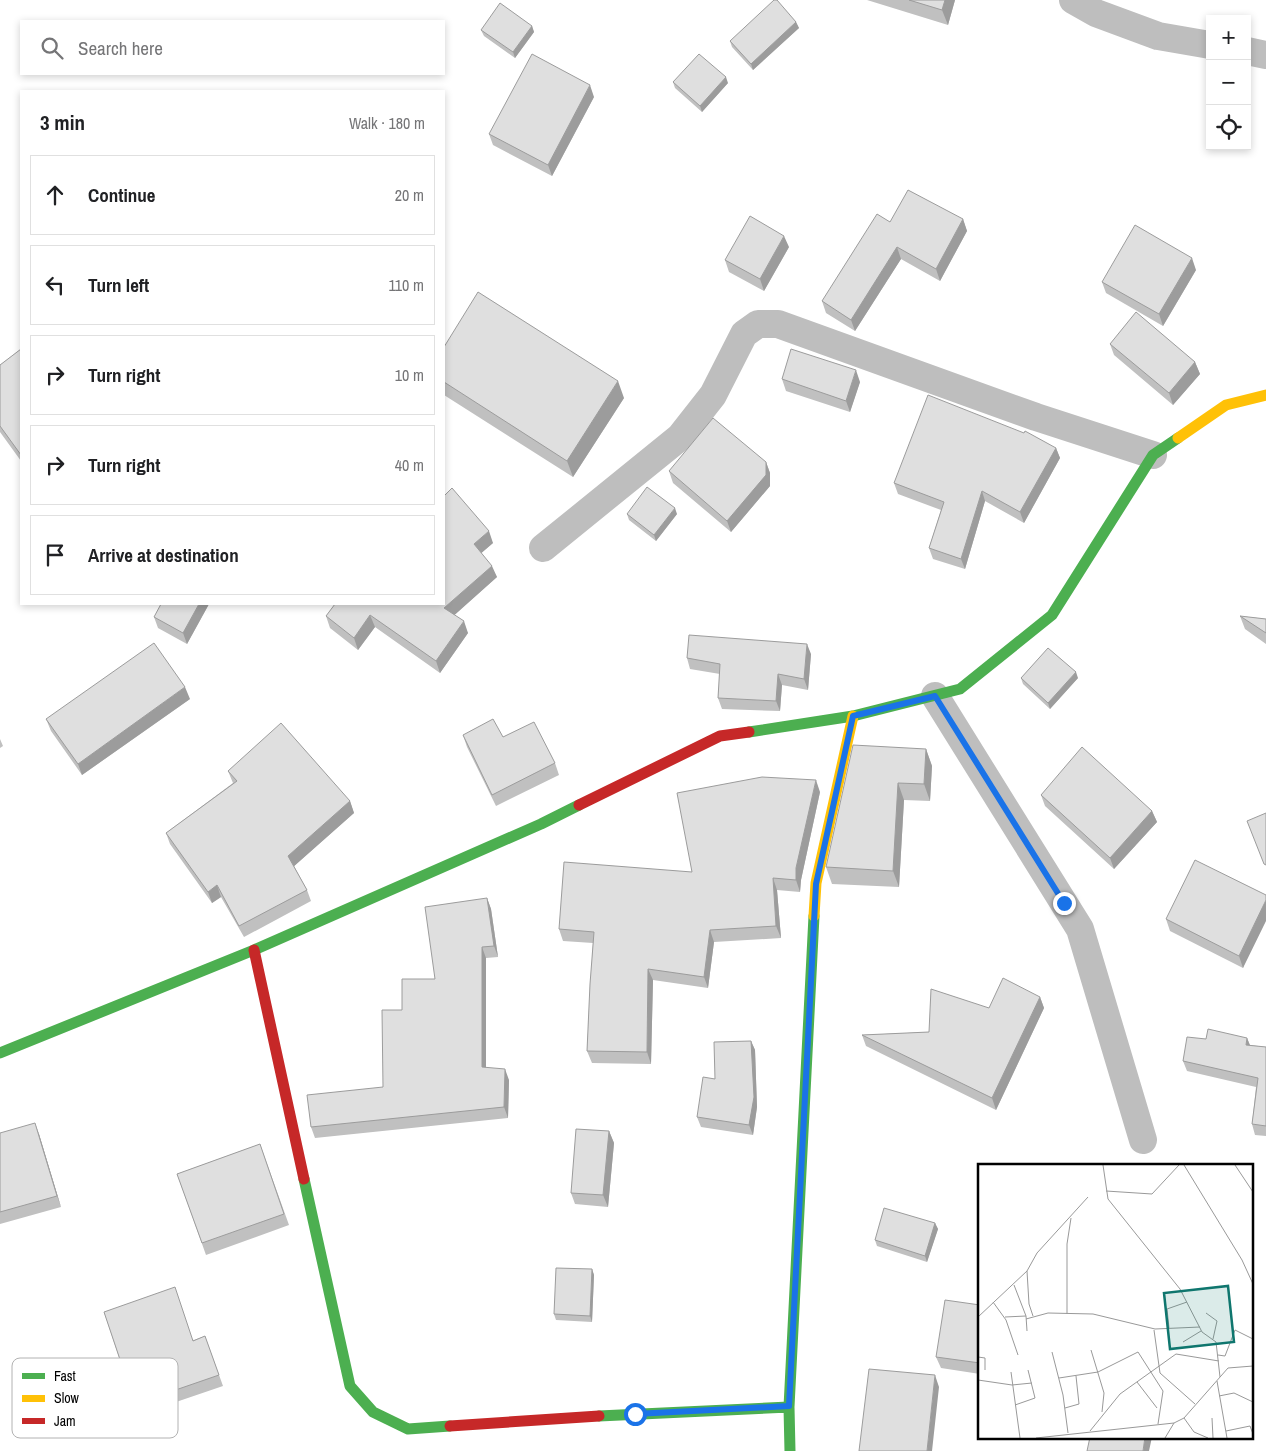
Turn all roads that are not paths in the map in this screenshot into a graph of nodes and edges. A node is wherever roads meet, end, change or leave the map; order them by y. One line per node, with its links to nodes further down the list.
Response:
1 (1073, 0): 2 (street)
2 (1206, 43)
3 (1251, 52): 4 (street)
4 (1266, 55)
5 (1266, 394): 6 (street)
6 (1153, 455): 7 (street); 8 (street)
7 (542, 548)
8 (935, 696): 9 (street); 12 (street)
9 (853, 716): 10 (street); 13 (street)
10 (254, 950): 11 (street); 13 (street)
11 (0, 1052)
12 (1143, 1140)
13 (789, 1406): 14 (street)
14 (790, 1451)

